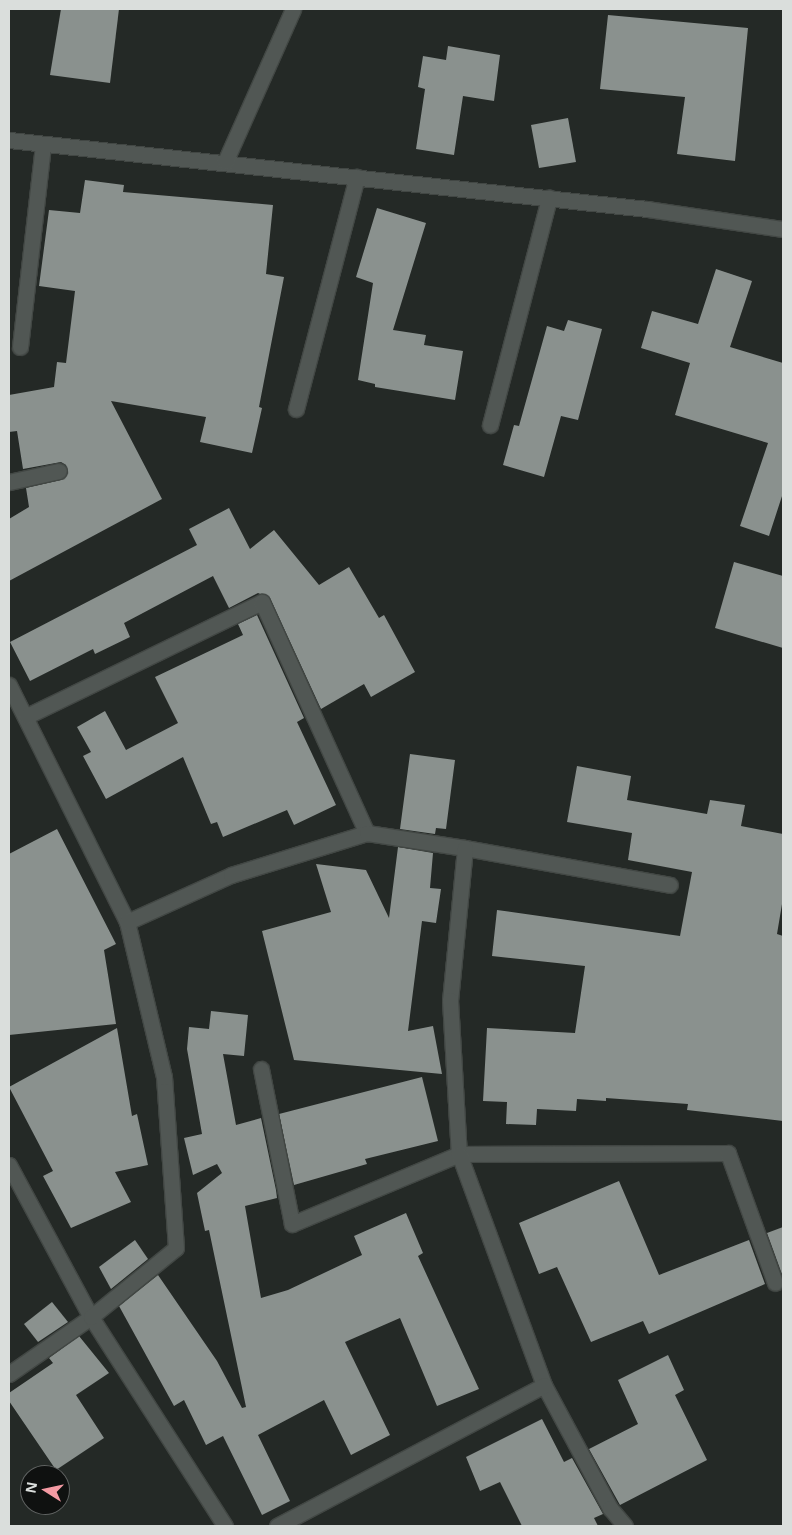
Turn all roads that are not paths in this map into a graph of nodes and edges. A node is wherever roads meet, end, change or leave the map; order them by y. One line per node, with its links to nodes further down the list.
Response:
1 (293, 9): 4 (street)
2 (9, 140): 3 (street)
3 (43, 144): 4 (street); 8 (street)
4 (225, 162): 5 (street)
5 (356, 176): 6 (street); 9 (street)
6 (549, 198): 7 (street); 10 (street)
7 (783, 230)
8 (20, 347)
9 (296, 409)
10 (490, 425)
11 (59, 471): 12 (street)
12 (9, 482)
13 (9, 685): 14 (street)
14 (27, 716): 15 (street); 18 (street)
15 (367, 833): 16 (street); 18 (street)
16 (465, 848): 17 (street); 20 (street)
17 (670, 885)
18 (127, 922): 23 (street)
19 (261, 1069): 20 (street)
20 (458, 1154): 22 (street); 25 (street)
21 (9, 1165): 23 (street)
22 (775, 1283)
23 (91, 1317): 24 (street); 26 (street)
24 (9, 1374)
25 (544, 1385): 27 (street); 28 (street)
26 (225, 1526)
27 (277, 1526)
28 (625, 1526)

